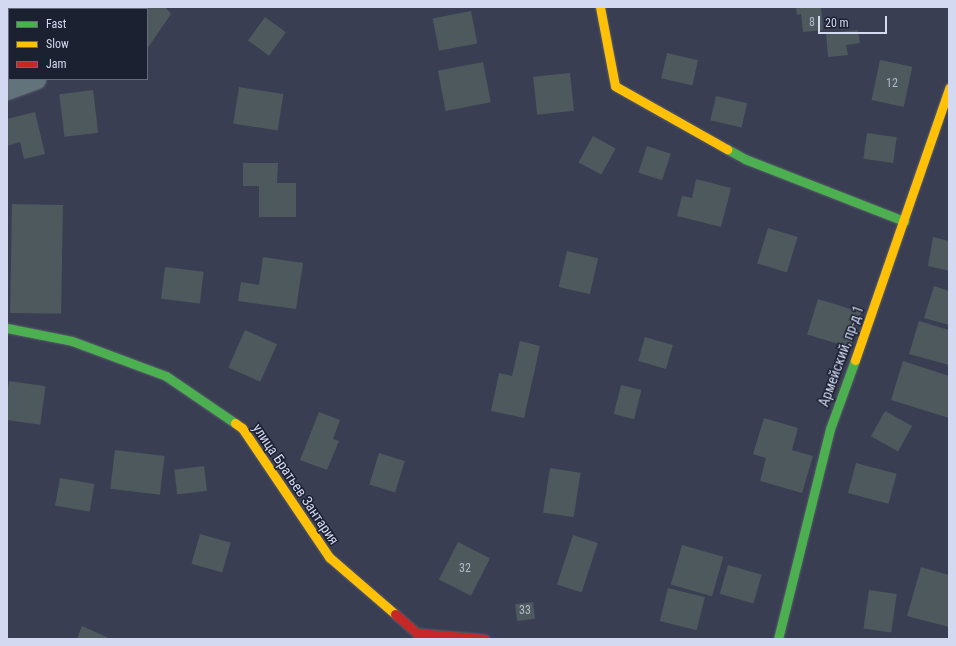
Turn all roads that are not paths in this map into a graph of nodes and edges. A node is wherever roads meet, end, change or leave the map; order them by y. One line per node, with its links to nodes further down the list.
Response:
1 (600, 7): 5 (street)
2 (32, 80): 4 (street)
3 (949, 88): 5 (street, Армейский, пр-д 1)
4 (7, 89)
5 (904, 221): 8 (street, Армейский, пр-д 1)
6 (7, 328): 7 (street, улица Братьев Зантария)
7 (485, 639)
8 (778, 639)

